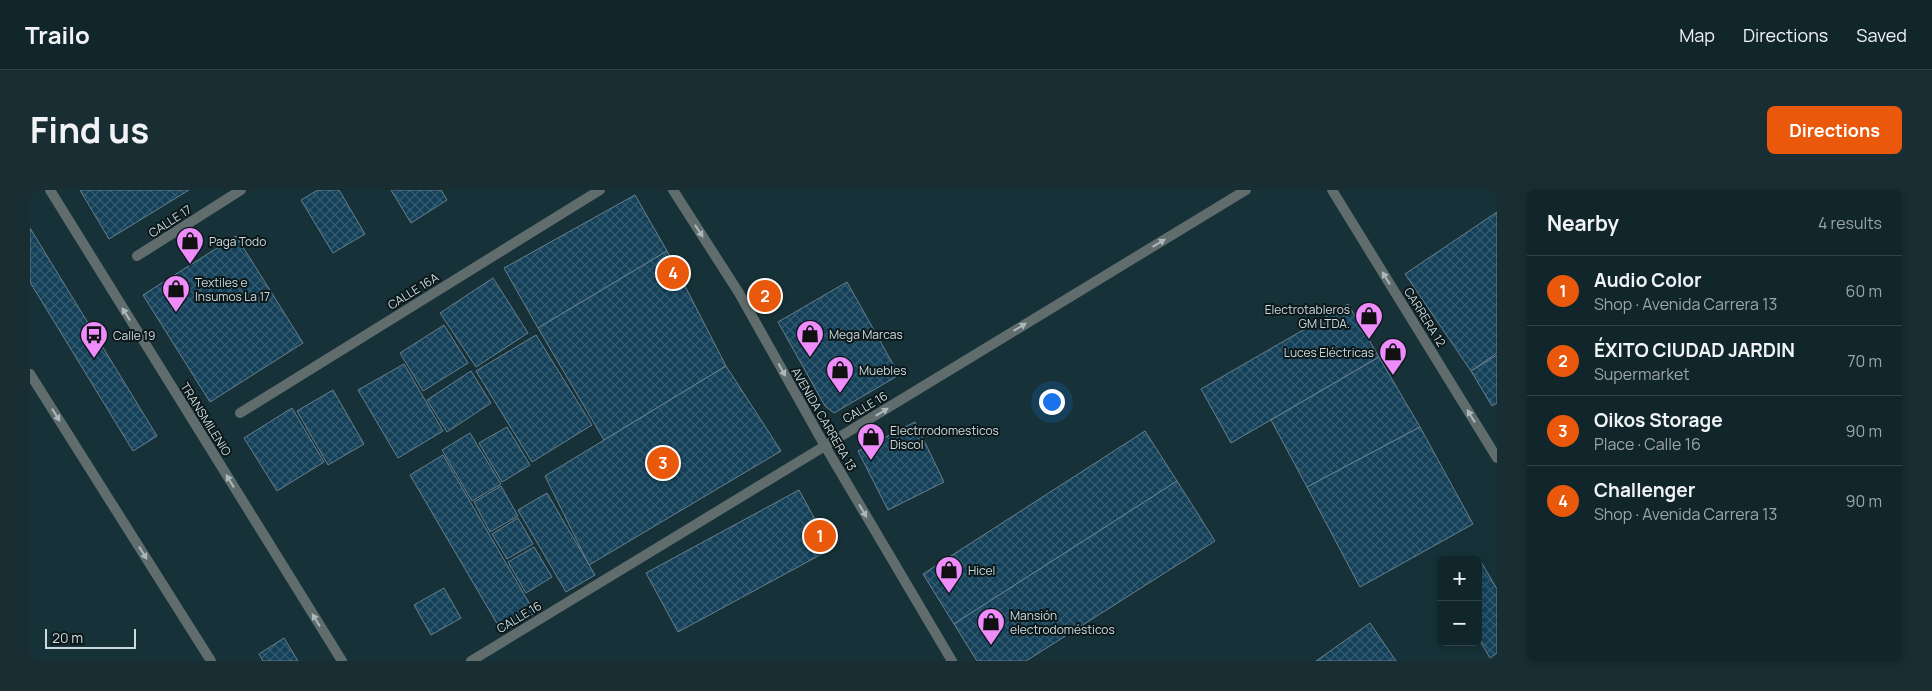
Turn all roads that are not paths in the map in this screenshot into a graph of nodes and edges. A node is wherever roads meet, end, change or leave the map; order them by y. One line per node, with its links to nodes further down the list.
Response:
1 (50, 190): 13 (street, TRANSMILENIO, one-way to 1)
2 (241, 190): 7 (street, CALLE 17)
3 (600, 190): 9 (street, CALLE 16A)
4 (672, 190): 10 (street, AVENIDA CARRERA 13, one-way to 10)
5 (1246, 190): 10 (street, CALLE 16, one-way to 5)
6 (1332, 190): 11 (street, CARRERA 12, one-way to 6)
7 (137, 256)
8 (30, 374): 12 (street, one-way to 12)
9 (240, 413)
10 (825, 446): 14 (street, CALLE 16); 15 (street, AVENIDA CARRERA 13, one-way to 15)
11 (1497, 458)
12 (211, 661)
13 (342, 661)
14 (471, 661)
15 (952, 661)

